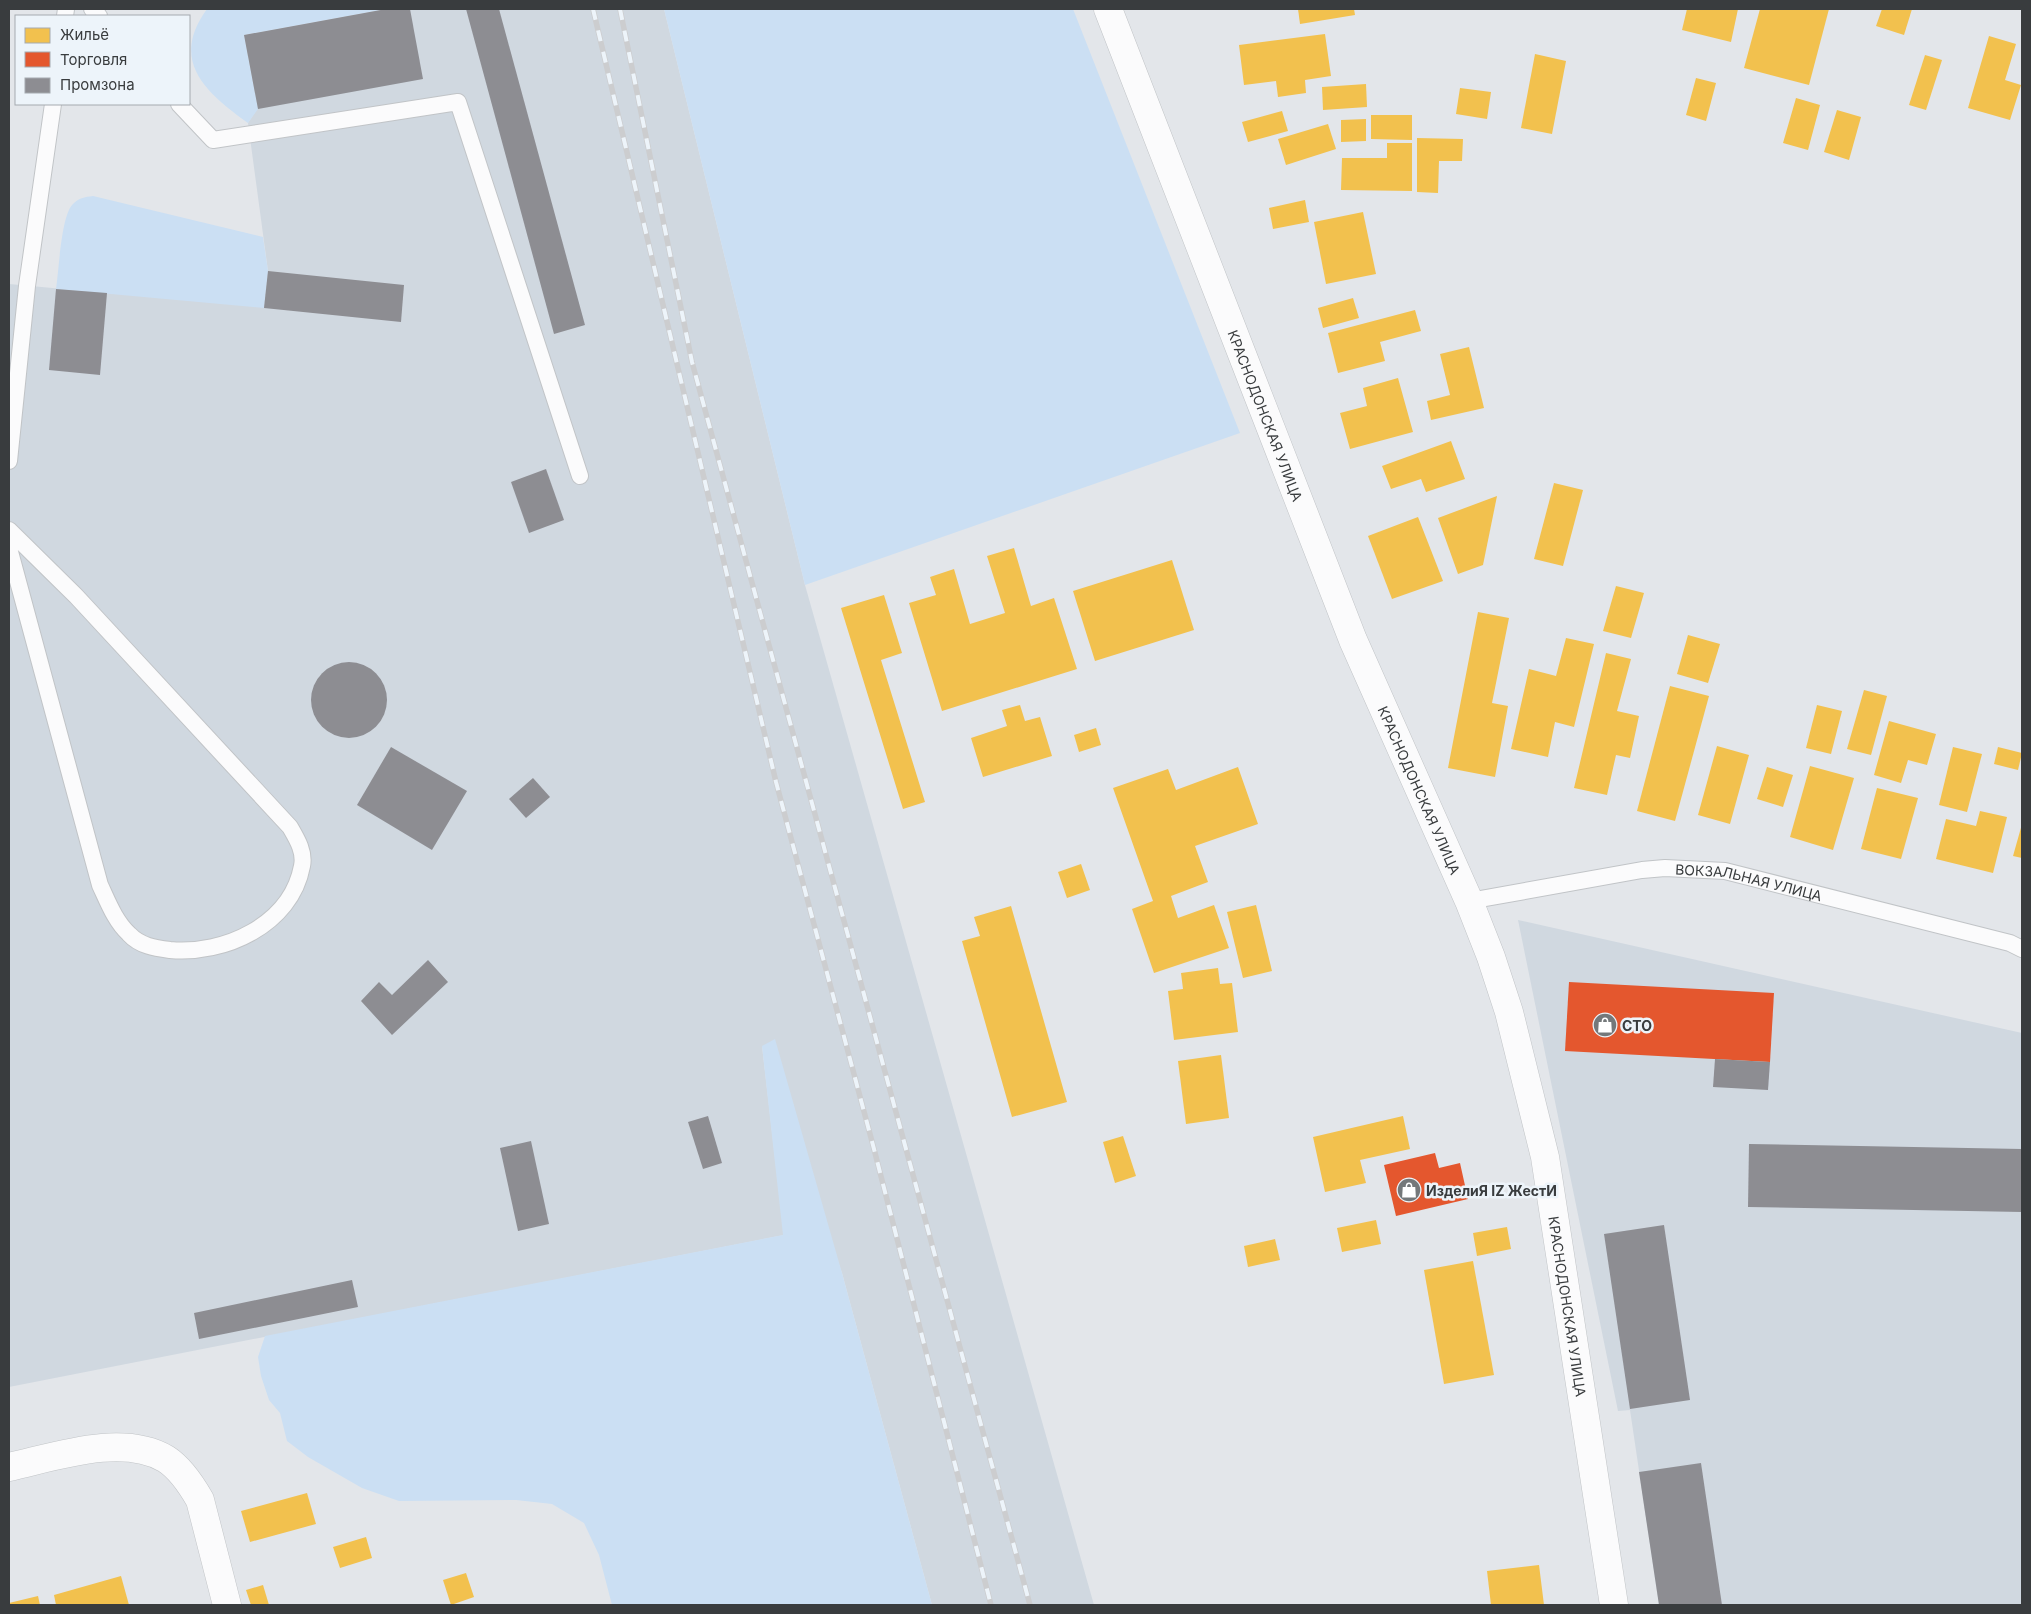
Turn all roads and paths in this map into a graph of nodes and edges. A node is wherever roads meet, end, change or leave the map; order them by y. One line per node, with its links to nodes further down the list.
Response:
1 (1108, 9): 9 (street, КРАСНОДОНСКАЯ УЛИЦА)
2 (53, 105): 4 (lane)
3 (181, 105): 5 (lane)
4 (9, 461)
5 (580, 476)
6 (9, 530): 8 (lane)
7 (9, 548): 8 (lane)
8 (16, 601)
9 (1469, 902): 10 (lane, ВОКЗАЛЬНАЯ УЛИЦА); 13 (street, КРАСНОДОНСКАЯ УЛИЦА)
10 (2022, 949)
11 (9, 1467): 12 (street)
12 (227, 1605)
13 (1614, 1605)

